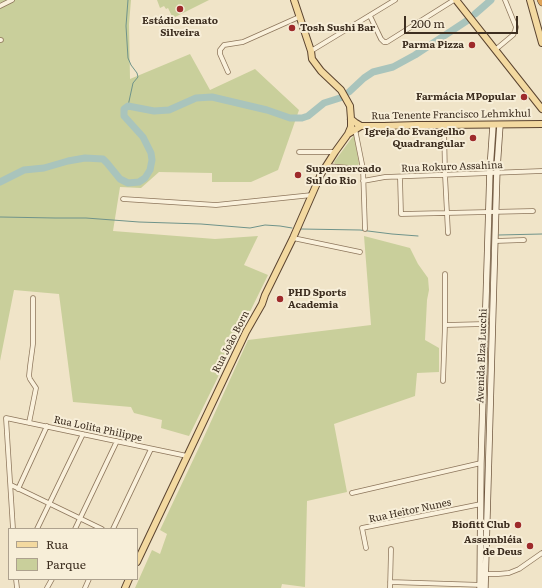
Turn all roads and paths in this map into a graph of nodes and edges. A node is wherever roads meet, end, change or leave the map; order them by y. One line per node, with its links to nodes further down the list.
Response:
1 (12, 0): 7 (street)
2 (294, 0): 9 (main road)
3 (395, 0): 8 (street)
4 (455, 0): 8 (street); 12 (main road)
5 (506, 0): 12 (street)
6 (530, 0): 10 (main road)
7 (0, 6)
8 (370, 16): 11 (street)
9 (299, 17): 11 (main road); 13 (street)
10 (542, 43)
11 (311, 50): 15 (main road)
12 (495, 50): 14 (main road)
13 (228, 72)
14 (542, 109)
15 (352, 119): 19 (main road, Rua Tenente Francisco Lehmkhul); 21 (main road)
16 (541, 122): 18 (main road, Rua Tenente Francisco Lehmkhul)
17 (444, 125): 18 (main road, Rua Tenente Francisco Lehmkhul); 19 (main road, Rua Tenente Francisco Lehmkhul); 28 (street)
18 (496, 125): 27 (main road, Avenida Elza Lucchi)
19 (361, 126): 20 (main road, Rua Tenente Francisco Lehmkhul)
20 (355, 129): 21 (main road, Rua Tenente Francisco Lehmkhul); 25 (street)
21 (348, 134): 23 (main road, Rua João Born)
22 (299, 152): 23 (street)
23 (335, 152): 24 (main road, Rua João Born)
24 (327, 166): 25 (street); 31 (main road, Rua João Born)
25 (363, 169): 30 (street)
26 (542, 171): 27 (street, Rua Rokuro Assahina)
27 (494, 173): 28 (street, Rua Rokuro Assahina); 34 (main road, Avenida Elza Lucchi); 35 (main road, Avenida Elza Lucchi)
28 (444, 175): 29 (street, Rua Rokuro Assahina); 36 (street)
29 (400, 177): 30 (street, Rua Rokuro Assahina); 36 (street)
30 (363, 181): 37 (street)
31 (312, 195): 32 (street); 39 (main road, Rua João Born)
32 (123, 199)
33 (533, 211): 35 (street)
34 (489, 212): 35 (street); 36 (street); 45 (main road, Avenida Elza Lucchi)
35 (496, 212): 41 (main road, Avenida Elza Lucchi)
36 (446, 213): 38 (street)
37 (365, 229)
38 (448, 233)
39 (293, 238): 42 (street); 55 (main road, Rua João Born)
40 (524, 240): 41 (street)
41 (495, 241): 49 (main road, Avenida Elza Lucchi)
42 (360, 252)
43 (445, 274): 46 (street)
44 (33, 298): 50 (street)
45 (485, 324): 46 (street); 48 (main road, Avenida Elza Lucchi)
46 (445, 325): 47 (street)
47 (443, 381)
48 (483, 411): 49 (main road); 56 (main road, Avenida Elza Lucchi)
49 (490, 411): 74 (main road, Avenida Elza Lucchi)
50 (29, 422): 51 (street, Rua Lolita Philippe); 57 (street, Rua Lolita Philippe)
51 (47, 426): 52 (street, Rua Lolita Philippe); 58 (street)
52 (83, 434): 53 (street, Rua Lolita Philippe); 60 (street)
53 (117, 441): 54 (street, Rua Lolita Philippe); 62 (street)
54 (151, 449): 55 (street, Rua Lolita Philippe); 67 (street)
55 (187, 456): 71 (main road, Rua João Born)
56 (481, 463): 59 (street); 61 (main road, Avenida Elza Lucchi)
57 (10, 485): 58 (street); 63 (street)
58 (18, 489): 60 (street)
59 (352, 493)
60 (49, 504): 62 (street); 64 (street)
61 (481, 504): 69 (street, Rua Heitor Nunes); 74 (main road, Avenida Elza Lucchi)
62 (80, 518): 65 (street); 66 (street)
63 (13, 528)
64 (37, 528)
65 (75, 528)
66 (100, 528)
67 (113, 528)
68 (138, 546): 71 (street)
69 (366, 548)
70 (391, 548): 75 (street)
71 (143, 549): 73 (main road, Rua João Born)
72 (542, 553): 74 (street)
73 (138, 560)
74 (483, 574): 76 (main road, Avenida Elza Lucchi)
75 (390, 582): 76 (street); 77 (street)
76 (483, 586)
77 (390, 588)

